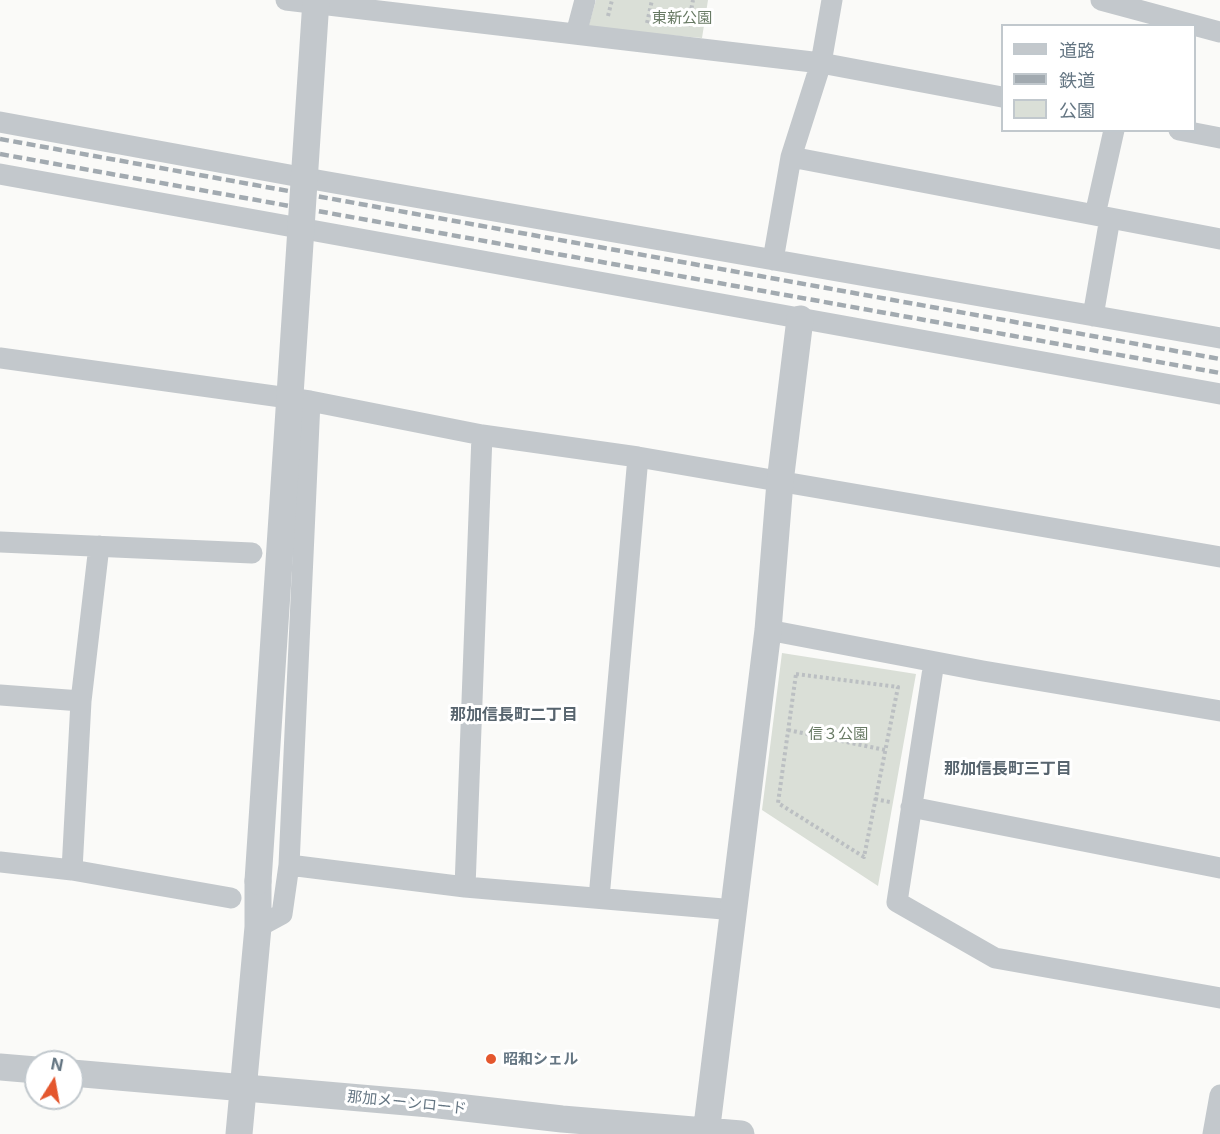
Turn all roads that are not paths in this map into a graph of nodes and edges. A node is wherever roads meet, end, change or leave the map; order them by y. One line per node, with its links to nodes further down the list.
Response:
1 (585, 0): 9 (street)
2 (832, 0): 10 (street)
3 (1101, 0): 6 (street)
4 (303, 1): 5 (street); 48 (street, bridge)
5 (351, 4): 9 (street)
6 (1190, 24)
7 (1196, 26): 8 (street)
8 (1220, 32)
9 (576, 34): 10 (street)
10 (821, 63): 11 (street); 16 (street)
11 (1001, 97)
12 (0, 122): 20 (street)
13 (1114, 132): 18 (street)
14 (1189, 132): 15 (street)
15 (1220, 138)
16 (791, 157): 18 (street); 20 (street)
17 (0, 174): 22 (street)
18 (1103, 217): 19 (street); 21 (street)
19 (1220, 239)
20 (773, 260): 21 (street)
21 (1093, 316): 23 (street)
22 (800, 319): 25 (street); 29 (street)
23 (1220, 338)
24 (0, 358): 26 (street)
25 (1220, 394)
26 (310, 400): 27 (street); 41 (street)
27 (482, 435): 28 (street); 44 (street)
28 (638, 458): 29 (street); 46 (street)
29 (780, 482): 33 (street); 34 (street)
30 (0, 542): 31 (street)
31 (99, 546): 32 (street); 37 (street)
32 (252, 553)
33 (1220, 557)
34 (768, 630): 35 (street); 47 (street)
35 (934, 662): 38 (street); 39 (street)
36 (0, 695): 37 (street)
37 (81, 701): 43 (street)
38 (1220, 711)
39 (911, 807): 42 (street); 49 (street)
40 (0, 862): 43 (street)
41 (289, 865): 44 (street); 48 (street)
42 (1220, 868)
43 (72, 870): 45 (street)
44 (465, 887): 46 (street)
45 (231, 898)
46 (599, 898): 47 (street)
47 (735, 910): 55 (street)
48 (258, 927): 53 (street)
49 (1220, 998)
50 (0, 1067): 51 (street)
51 (24, 1069)
52 (84, 1074): 53 (street, 那加メーンロード)
53 (244, 1088): 55 (street, 那加メーンロード); 56 (street)
54 (1220, 1095): 58 (street)
55 (706, 1133): 57 (street, 那加メーンロード)
56 (239, 1134)
57 (741, 1134)
58 (1213, 1134)

